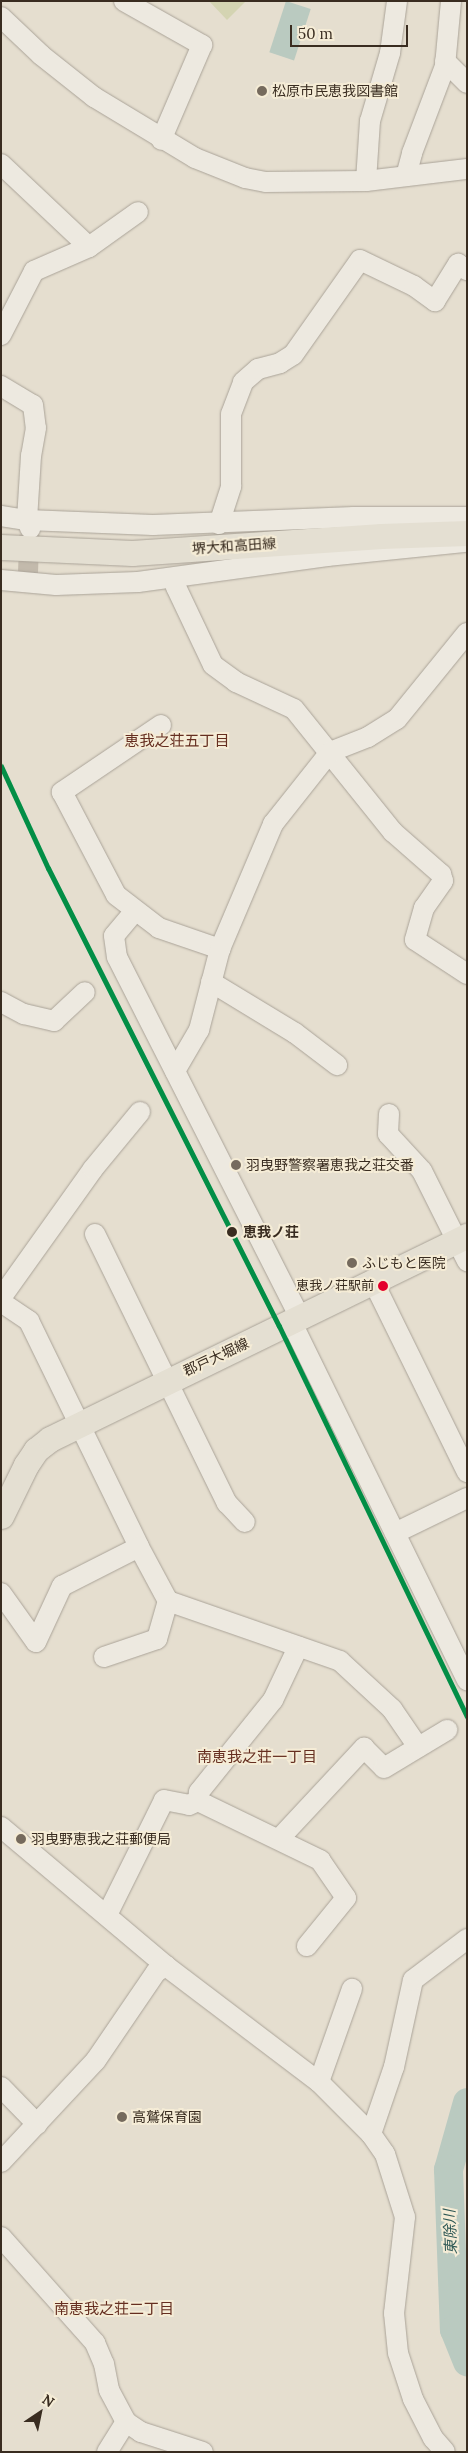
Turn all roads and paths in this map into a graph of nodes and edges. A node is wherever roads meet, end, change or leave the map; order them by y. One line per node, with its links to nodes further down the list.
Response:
1 (124, 1): 7 (street)
2 (398, 1): 11 (street)
3 (451, 1): 5 (street)
4 (1, 17): 7 (street)
5 (445, 61): 6 (street); 10 (street)
6 (467, 83)
7 (161, 140): 11 (street)
8 (1, 164): 13 (street)
9 (467, 169): 10 (street)
10 (406, 176): 11 (street)
11 (366, 181)
12 (138, 212): 13 (street)
13 (89, 247): 15 (street)
14 (467, 270): 20 (street)
15 (1, 335)
16 (1, 386): 19 (street)
17 (1, 516): 19 (street)
18 (467, 518): 20 (street)
19 (28, 524): 20 (street)
20 (219, 524)
21 (467, 533): 23 (main road, 堺大和高田線)
22 (467, 542): 24 (street)
23 (1, 547)
24 (174, 578): 25 (street); 28 (street)
25 (1, 580)
26 (467, 633): 28 (street)
27 (161, 725): 29 (street)
28 (330, 752): 30 (street); 31 (street)
29 (134, 912): 30 (street); 36 (street)
30 (220, 949): 32 (street)
31 (467, 974)
32 (211, 982): 35 (street); 36 (street)
33 (85, 992): 34 (street)
34 (1, 1002)
35 (337, 1065)
36 (175, 1071): 44 (street)
37 (140, 1112): 42 (street)
38 (389, 1114): 40 (street)
39 (95, 1234): 45 (street)
40 (463, 1246): 41 (main road, 郡戸大堀線)
41 (373, 1281): 44 (main road, 郡戸大堀線); 47 (street)
42 (1, 1298)
43 (1, 1302): 46 (street)
44 (295, 1319): 45 (main road, 郡戸大堀線); 51 (street)
45 (166, 1380): 46 (main road, 郡戸大堀線); 50 (street)
46 (81, 1423): 49 (main road, 郡戸大堀線); 52 (street)
47 (467, 1472)
48 (467, 1498): 51 (street)
49 (1, 1516)
50 (245, 1522)
51 (395, 1533): 57 (street)
52 (138, 1548): 53 (street); 54 (street)
53 (1, 1593)
54 (168, 1601): 55 (street); 56 (street)
55 (298, 1647): 59 (street); 60 (street)
56 (104, 1657)
57 (467, 1680)
58 (448, 1730): 59 (street)
59 (418, 1747): 62 (street)
60 (198, 1801): 62 (street); 63 (street)
61 (1, 1828): 63 (street)
62 (279, 1839): 65 (street)
63 (107, 1914): 66 (street)
64 (467, 1939): 71 (street)
65 (308, 1946)
66 (166, 1966): 68 (street); 70 (street)
67 (352, 1989): 68 (street)
68 (319, 2082): 71 (street)
69 (1, 2087): 70 (street)
70 (36, 2124): 72 (street)
71 (371, 2134): 77 (street)
72 (1, 2162)
73 (1, 2237): 74 (street)
74 (126, 2422): 75 (street); 76 (street)
75 (107, 2452)
76 (203, 2452)
77 (445, 2452)

